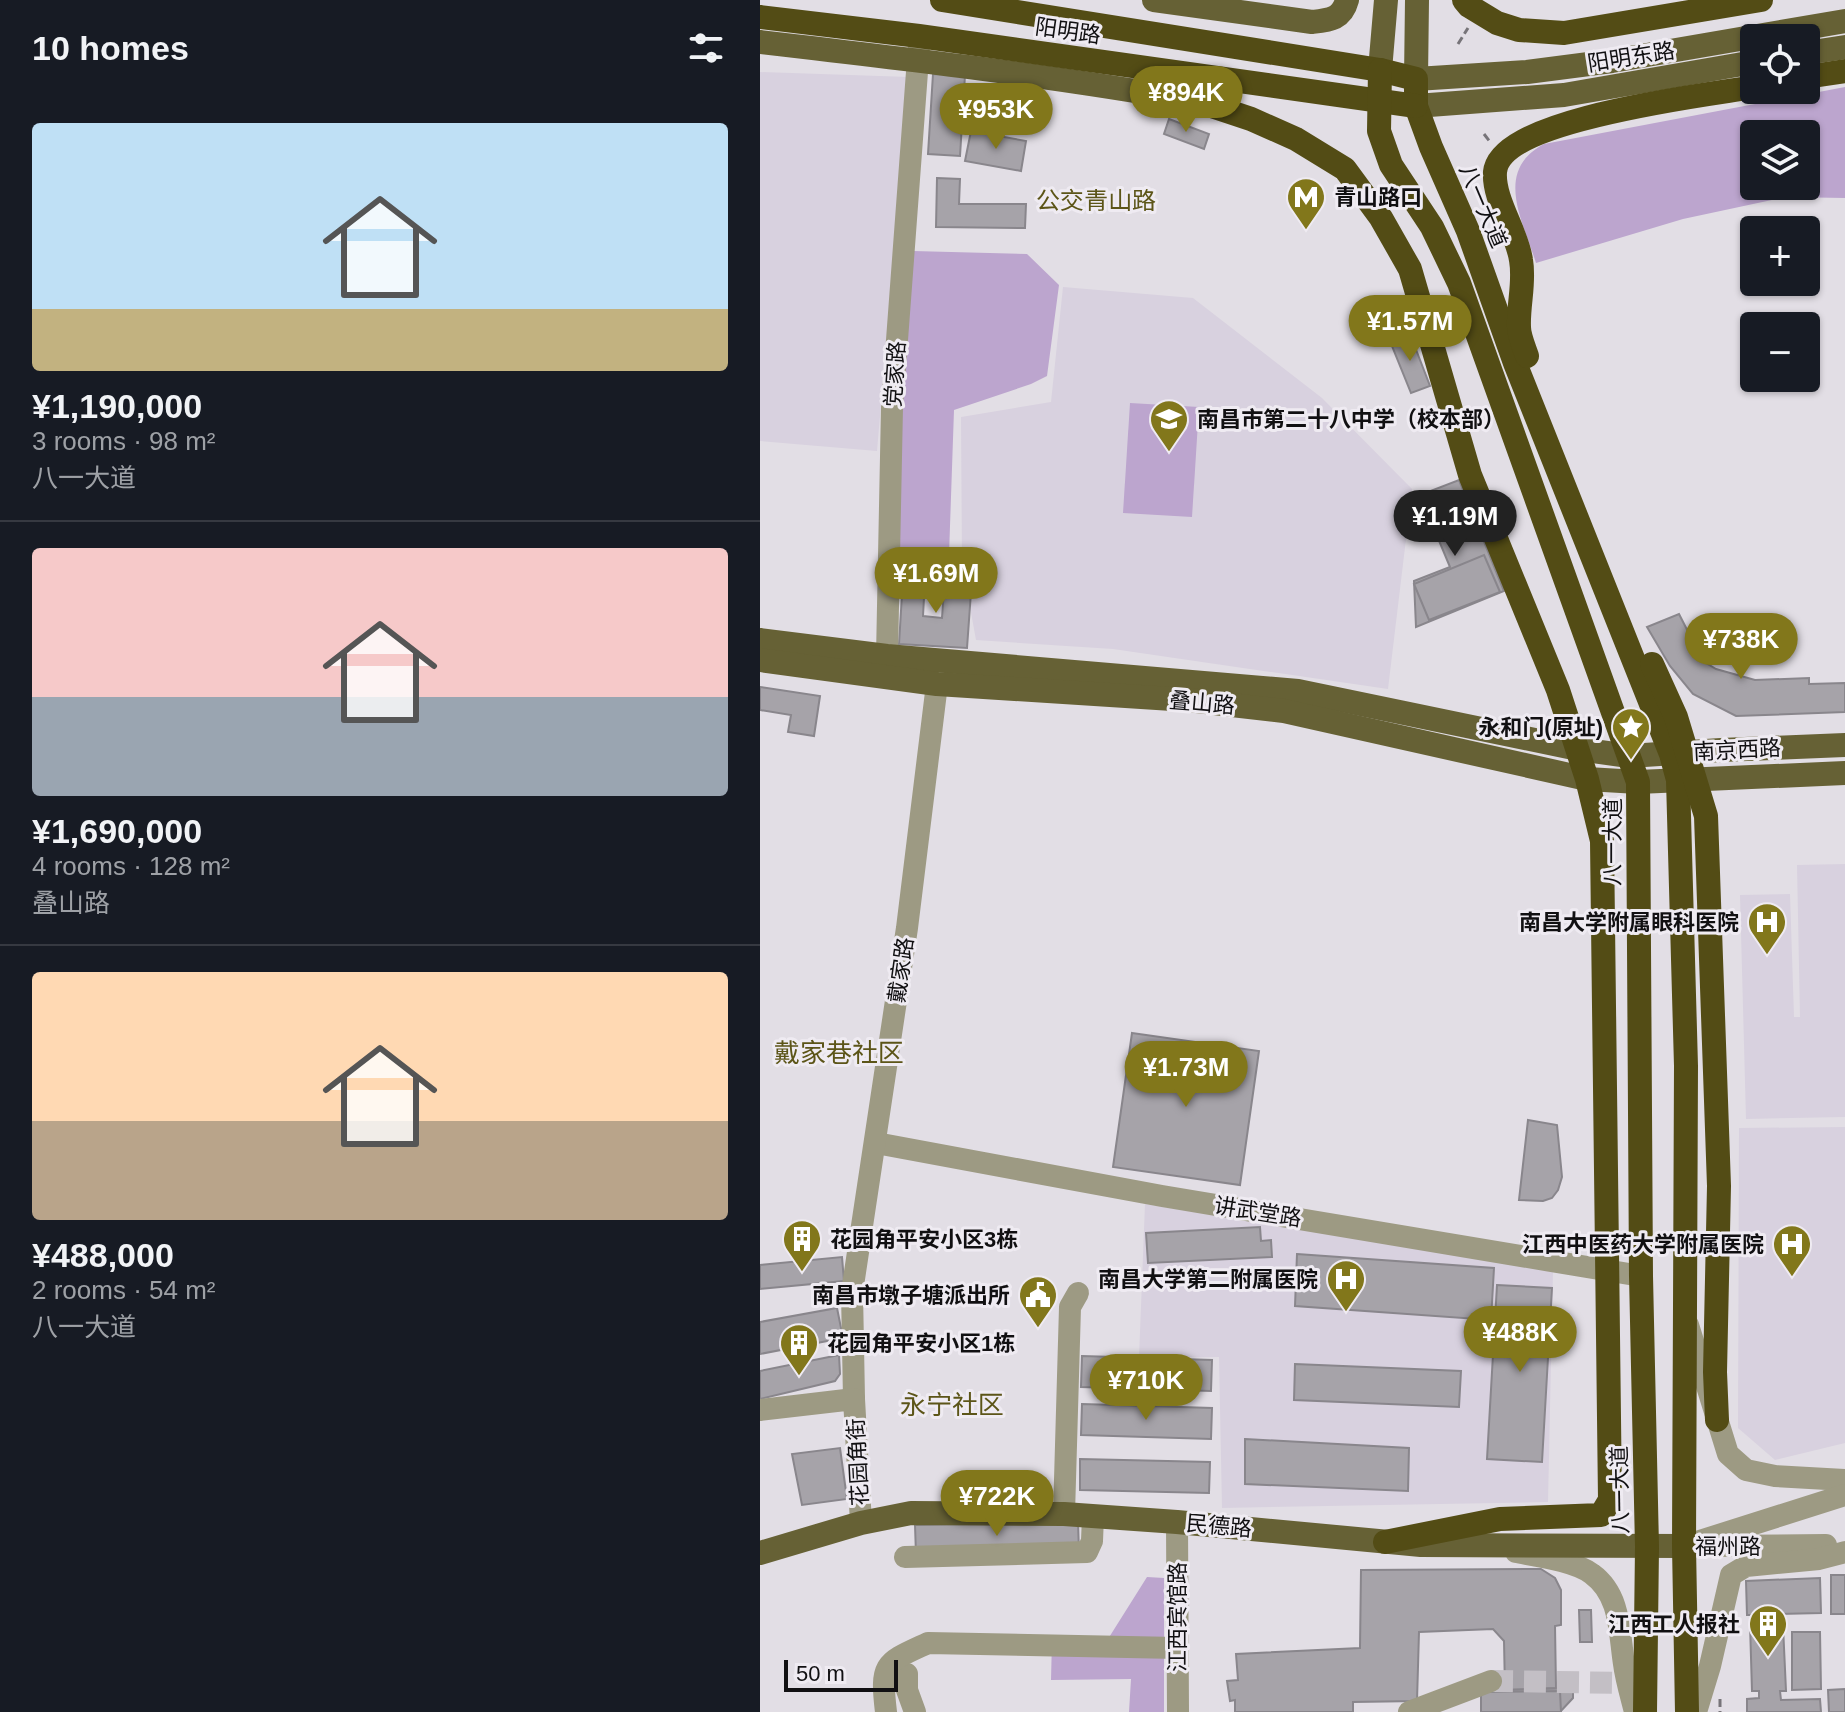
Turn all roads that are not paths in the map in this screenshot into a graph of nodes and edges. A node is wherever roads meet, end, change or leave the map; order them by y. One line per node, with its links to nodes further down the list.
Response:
1 (942, 0): 15 (highway, 阳明路)
2 (1154, 0): 3 (main road)
3 (1347, 0)
4 (1386, 0): 15 (main road)
5 (1417, 0): 18 (main road)
6 (1464, 0): 7 (highway)
7 (1761, 0)
8 (760, 17): 12 (highway, 阳明路)
9 (1845, 21): 18 (main road, 阳明东路)
10 (760, 42): 12 (main road)
11 (1845, 47): 13 (main road)
12 (918, 48): 20 (main road); 21 (highway, 阳明路); 24 (street, 党家路)
13 (1820, 51)
14 (1740, 64): 22 (main road, 阳明东路)
15 (1380, 70): 18 (highway, 阳明路); 21 (highway, 八一大道)
16 (1845, 71): 17 (highway)
17 (1820, 75)
18 (1416, 79): 22 (highway, 八一大道)
19 (1740, 89): 29 (highway)
20 (1200, 102): 28 (highway)
21 (1379, 102): 22 (highway, 阳明路); 30 (highway, 八一大道)
22 (1416, 106): 29 (highway, 八一大道)
23 (760, 640): 24 (main road, 叠山路)
24 (887, 656): 26 (street); 28 (main road, 叠山路)
25 (760, 660): 26 (main road, 叠山路)
26 (937, 684): 32 (main road, 叠山路); 35 (street, 戴家路)
27 (1845, 745): 29 (main road, 南京西路)
28 (1578, 749): 30 (main road, 叠山路); 32 (highway)
29 (1679, 753): 30 (main road, 南京西路); 33 (highway, 八一大道)
30 (1629, 756): 34 (highway, 八一大道)
31 (1845, 773): 33 (main road, 南京西路)
32 (1587, 779): 34 (main road, 叠山路); 36 (highway)
33 (1687, 779): 34 (main road, 南京西路); 39 (highway, 八一大道); 42 (highway)
34 (1638, 782): 37 (highway, 八一大道)
35 (876, 1143): 36 (street, 讲武堂路); 40 (street, 戴家路)
36 (1608, 1270): 37 (street, 讲武堂路); 49 (highway)
37 (1641, 1276): 53 (highway, 八一大道)
38 (1078, 1293): 45 (street)
39 (1684, 1313): 42 (street); 52 (highway, 八一大道)
40 (854, 1399): 41 (street, 花园角街); 48 (street, 花园角街)
41 (760, 1410)
42 (1717, 1420): 43 (street)
43 (1845, 1480)
44 (1845, 1495): 52 (street, 福州路)
45 (1064, 1514): 46 (main road, 民德路); 48 (main road, 民德路)
46 (1093, 1516): 47 (main road, 民德路); 56 (street)
47 (1177, 1522): 49 (main road, 民德路); 57 (street, 江西宾馆路)
48 (861, 1523): 55 (main road, 民德路)
49 (1385, 1542): 51 (main road, 民德路)
50 (1845, 1545): 52 (street, 福州路)
51 (1483, 1546): 53 (main road, 民德路); 64 (street)
52 (1684, 1546): 53 (main road, 民德路); 66 (highway, 八一大道)
53 (1647, 1547): 65 (highway, 八一大道)
54 (1845, 1552): 67 (street)
55 (760, 1553)
56 (905, 1557)
57 (1177, 1648): 60 (street); 62 (street, 江西宾馆路)
58 (907, 1674): 61 (street)
59 (1491, 1681): 63 (street)
60 (886, 1712)
61 (915, 1712)
62 (1178, 1712)
63 (1409, 1712)
64 (1635, 1712)
65 (1645, 1712)
66 (1687, 1712)
67 (1696, 1712)

